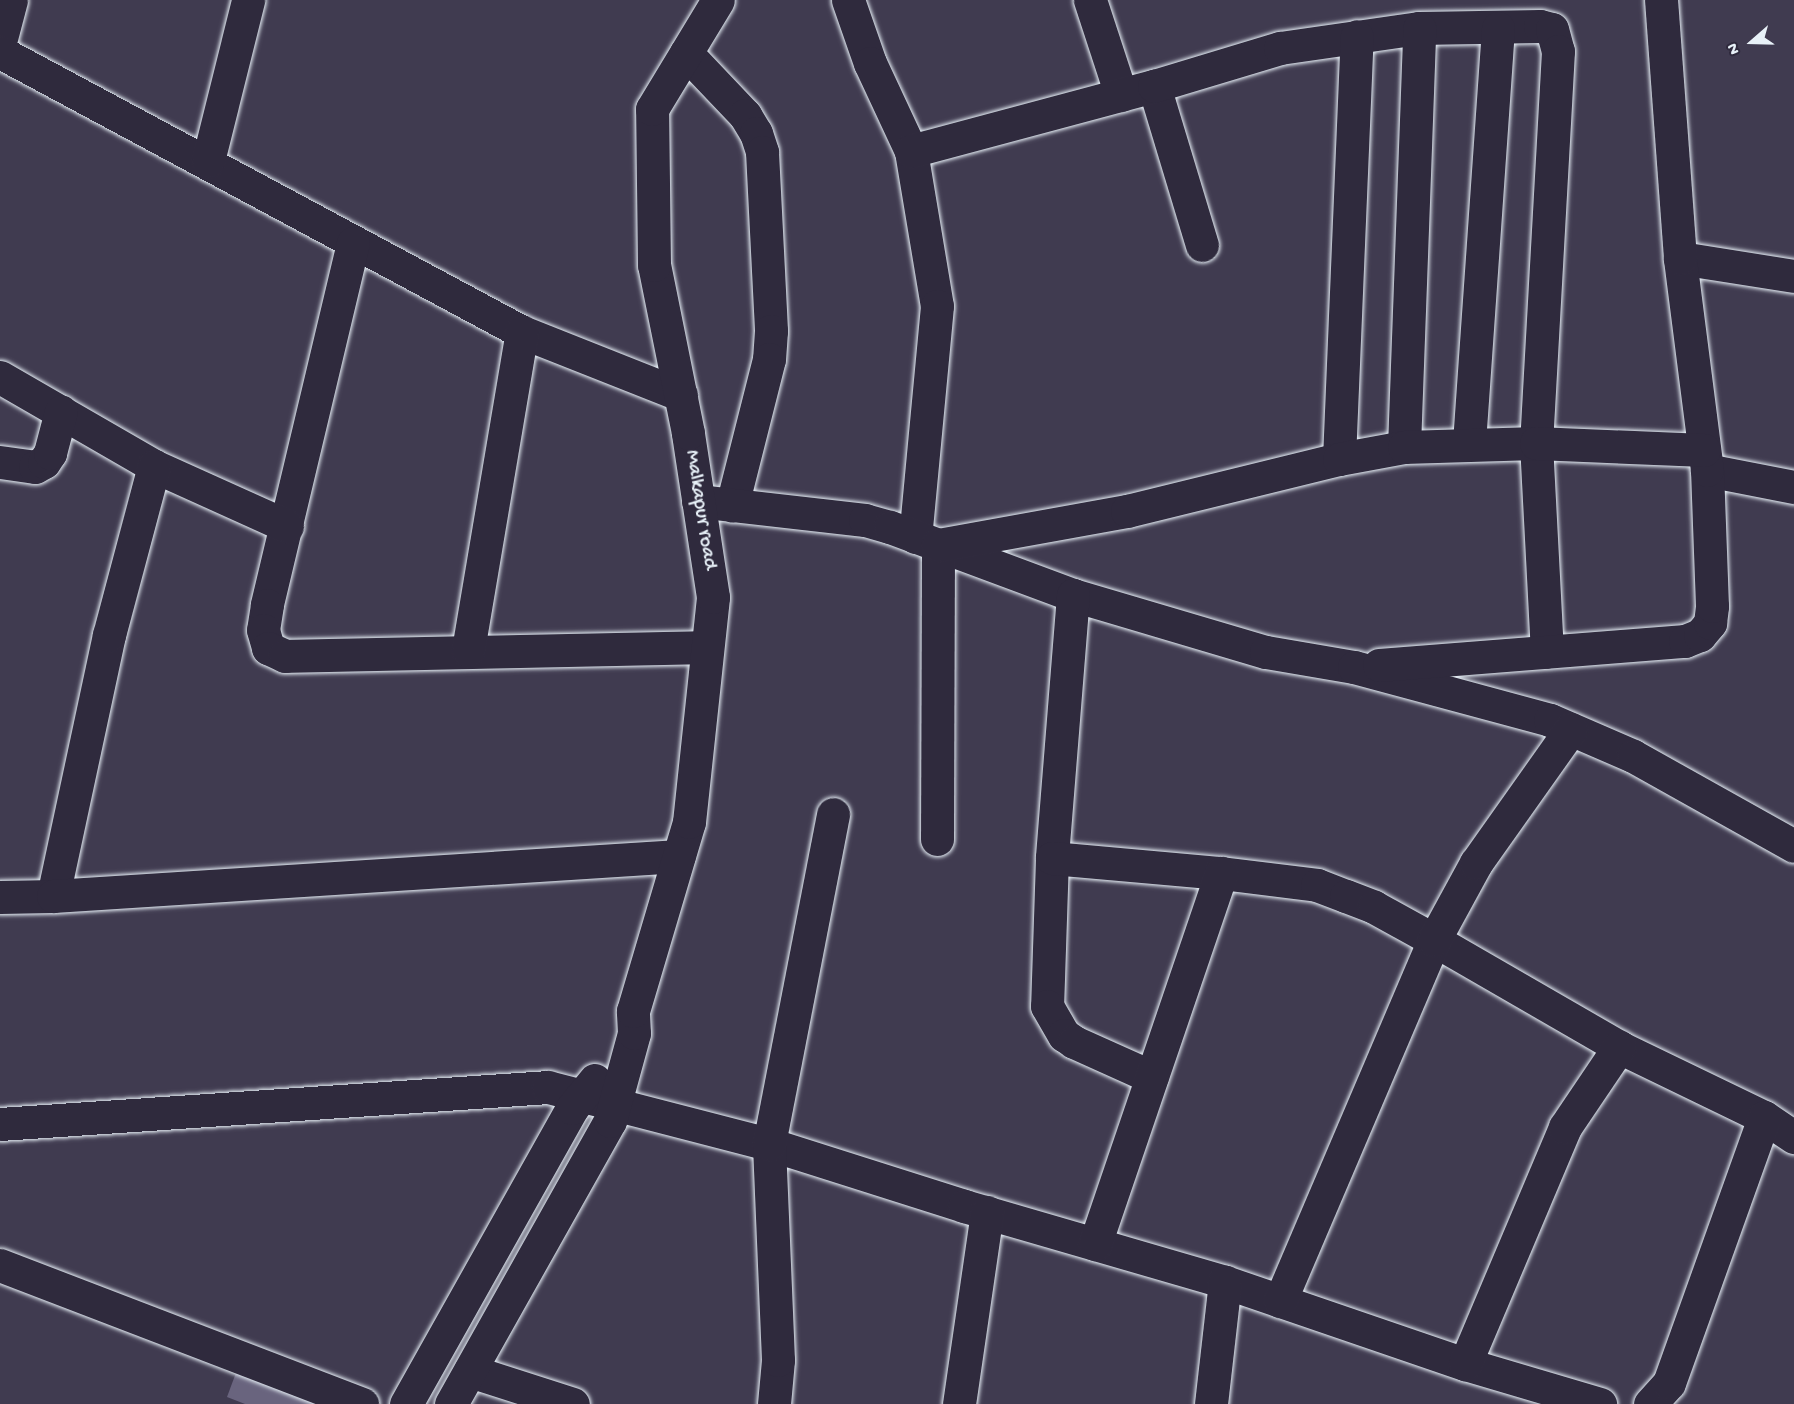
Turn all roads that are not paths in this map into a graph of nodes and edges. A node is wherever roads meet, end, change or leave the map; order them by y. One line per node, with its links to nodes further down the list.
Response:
1 (11, 0): 10 (street)
2 (248, 0): 16 (street)
3 (718, 0): 12 (street, Malkapur road)
4 (848, 0): 15 (street)
5 (1090, 0): 14 (street)
6 (1661, 0): 19 (street)
7 (1419, 28): 8 (street); 9 (street); 27 (street)
8 (1498, 28): 25 (street); 26 (street)
9 (1357, 36): 13 (street); 28 (street)
10 (0, 42)
11 (0, 52): 16 (street)
12 (686, 53): 23 (street, Malkapur road); 34 (street)
13 (1154, 86): 14 (street); 18 (street)
14 (1120, 95): 15 (street)
15 (911, 152): 36 (street)
16 (208, 161): 17 (street)
17 (353, 243): 21 (street); 35 (street)
18 (1202, 245)
19 (1680, 258): 20 (street); 29 (street)
20 (1794, 276)
21 (522, 332): 23 (street); 39 (street)
22 (0, 377): 24 (street)
23 (681, 395): 33 (street, Malkapur road)
24 (61, 411): 30 (street); 31 (street)
25 (1469, 443): 26 (street); 27 (street)
26 (1536, 443): 29 (street); 40 (street)
27 (1404, 447): 28 (street)
28 (1339, 459): 36 (street)
29 (1706, 460): 32 (street); 40 (street)
30 (0, 462)
31 (154, 466): 35 (street); 49 (street)
32 (1794, 487)
33 (698, 501): 34 (street); 38 (street, Malkapur road)
34 (732, 505): 36 (street)
35 (287, 526): 39 (street)
36 (927, 541): 37 (street); 44 (street)
37 (1073, 595): 41 (street); 47 (street)
38 (707, 647): 39 (street); 46 (street, Malkapur road)
39 (468, 650)
40 (1546, 652): 41 (street)
41 (1354, 667): 42 (street)
42 (1571, 729): 45 (street); 51 (street)
43 (833, 814): 60 (street)
44 (937, 839)
45 (1794, 846)
46 (679, 856): 49 (street); 52 (street, Malkapur road)
47 (1052, 858): 48 (street); 54 (street)
48 (1221, 873): 51 (street); 54 (street)
49 (53, 896): 50 (street)
50 (0, 897)
51 (1434, 940): 53 (street); 65 (street)
52 (634, 1033): 55 (street); 56 (street, Malkapur road)
53 (1618, 1047): 57 (street); 66 (street)
54 (1152, 1077): 62 (street)
55 (582, 1095): 56 (street); 58 (street); 69 (street)
56 (615, 1105): 60 (street); 67 (street, Malkapur road)
57 (1764, 1117): 59 (street); 76 (street)
58 (0, 1124)
59 (1794, 1137)
60 (769, 1144): 61 (street); 72 (street)
61 (987, 1212): 62 (street); 73 (street)
62 (1095, 1244): 64 (street)
63 (0, 1265): 68 (street)
64 (1225, 1282): 65 (street); 74 (street)
65 (1280, 1301): 66 (street)
66 (1465, 1364): 75 (street)
67 (470, 1371): 70 (street, Malkapur road); 71 (street)
68 (362, 1404)
69 (406, 1404)
70 (451, 1404)
71 (573, 1404)
72 (774, 1404)
73 (959, 1404)
74 (1211, 1404)
75 (1600, 1404)
76 (1650, 1404)

